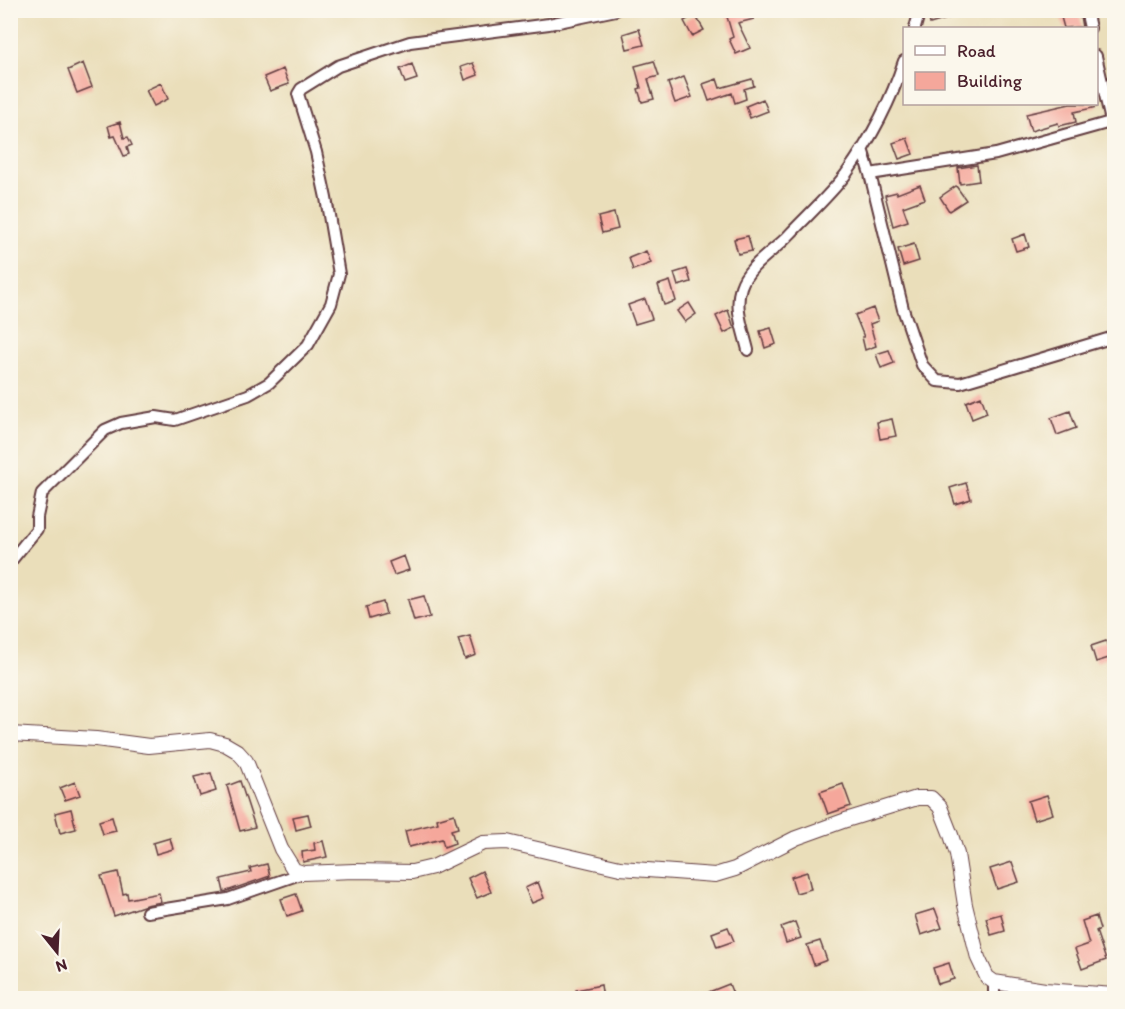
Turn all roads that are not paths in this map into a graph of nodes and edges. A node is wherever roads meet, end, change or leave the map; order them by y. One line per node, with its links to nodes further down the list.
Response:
1 (616, 10): 14 (street)
2 (920, 10): 4 (street)
3 (1086, 10): 5 (street)
4 (915, 27)
5 (1090, 27)
6 (903, 63): 10 (street)
7 (1098, 64): 8 (street)
8 (1113, 122): 9 (street); 11 (street)
9 (1114, 134)
10 (862, 149): 11 (street); 13 (street)
11 (870, 174): 12 (street)
12 (1114, 337)
13 (748, 350)
14 (10, 562)
15 (10, 734): 16 (main road)
16 (303, 873): 17 (street); 18 (main road)
17 (147, 912)
18 (994, 982): 19 (main road); 20 (street)
19 (1114, 995)
20 (994, 999)

